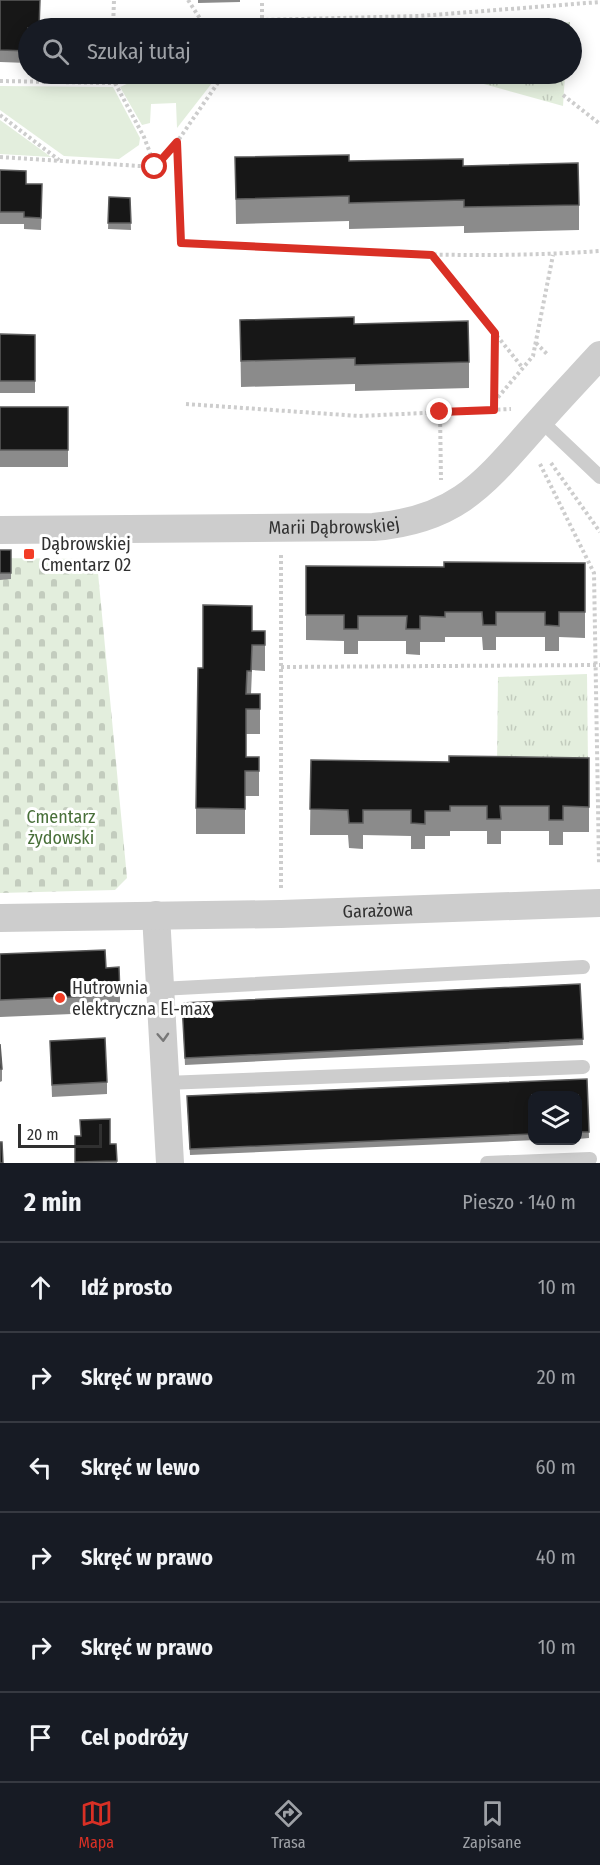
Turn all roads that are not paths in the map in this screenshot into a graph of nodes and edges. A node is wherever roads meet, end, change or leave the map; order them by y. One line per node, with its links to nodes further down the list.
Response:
1 (600, 355): 2 (street, Marii Dąbrowskiej)
2 (540, 420): 3 (lane); 4 (street, Marii Dąbrowskiej)
3 (600, 477)
4 (0, 530)
5 (600, 903): 6 (street, Garażowa)
6 (156, 915): 7 (street, Garażowa); 9 (street)
7 (0, 918)
8 (583, 968): 9 (lane)
9 (160, 989): 11 (street, one-way to 11)
10 (583, 1067): 11 (lane)
11 (165, 1083): 13 (street)
12 (590, 1159): 14 (lane)
13 (170, 1163)
14 (487, 1163)

